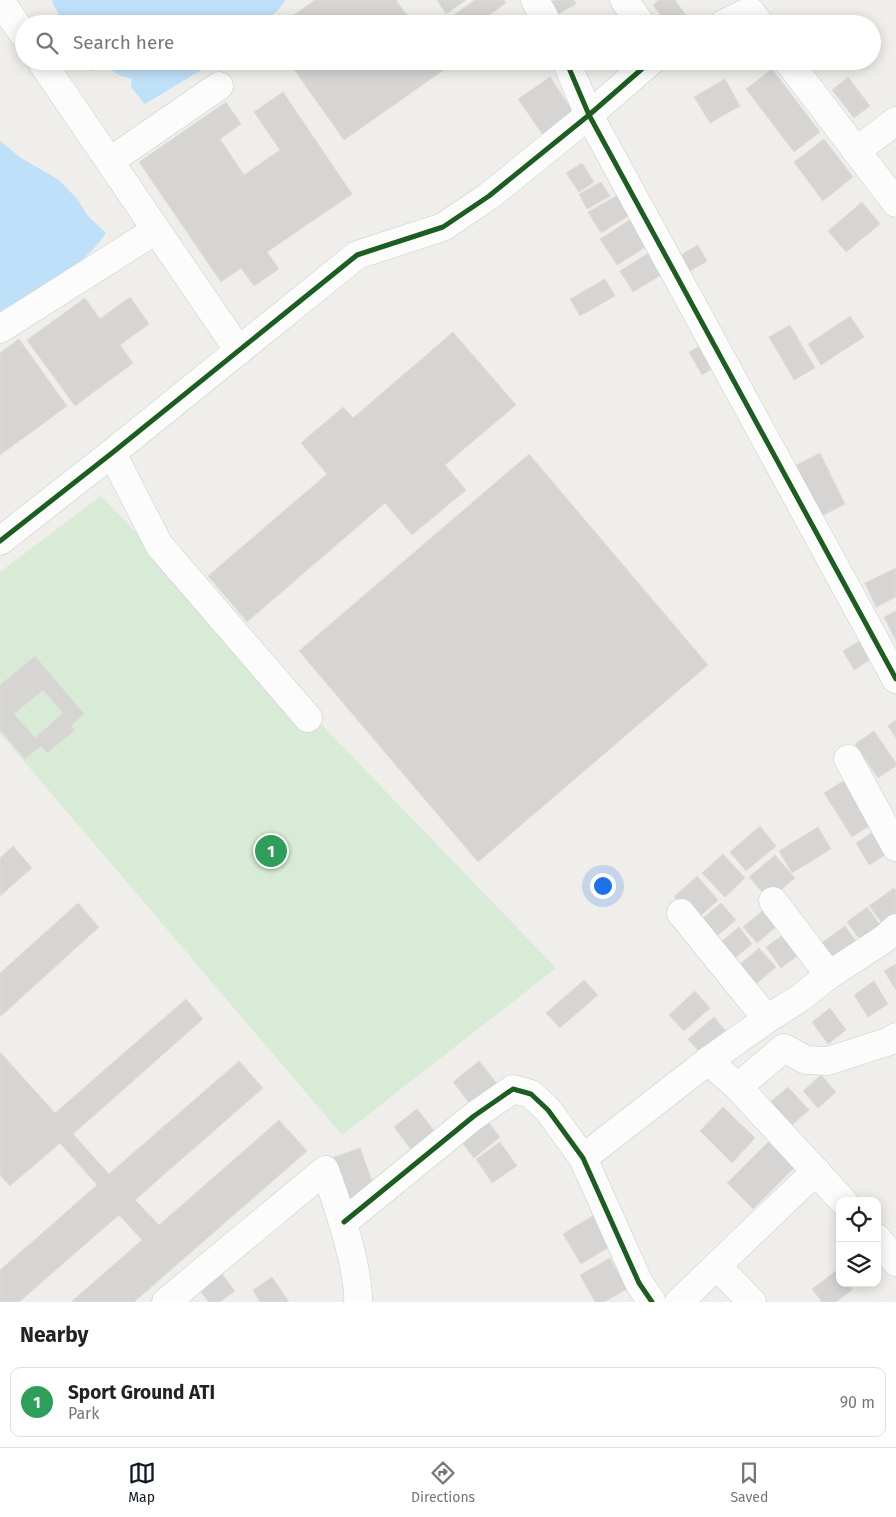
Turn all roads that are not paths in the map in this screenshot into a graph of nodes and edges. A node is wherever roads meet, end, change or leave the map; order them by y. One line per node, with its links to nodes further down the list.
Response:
1 (535, 0): 4 (street)
2 (624, 0): 5 (street)
3 (0, 1): 6 (street)
4 (543, 15)
5 (635, 15)
6 (15, 23)
7 (48, 70): 15 (street)
8 (570, 70): 12 (street)
9 (641, 70): 12 (street)
10 (795, 70): 14 (street)
11 (219, 86): 15 (street)
12 (589, 115): 19 (street); 22 (street)
13 (896, 121): 14 (street)
14 (856, 151): 16 (street)
15 (110, 161): 17 (street)
16 (896, 204)
17 (156, 230): 18 (street); 19 (street)
18 (0, 330)
19 (239, 351): 20 (street)
20 (112, 453): 21 (street); 23 (street)
21 (0, 541)
22 (896, 679)
23 (308, 718)
24 (848, 759): 25 (street)
25 (896, 847)
26 (773, 901): 29 (street)
27 (681, 913): 30 (street)
28 (896, 928): 29 (street)
29 (829, 975): 30 (street)
30 (767, 1019): 32 (street)
31 (896, 1037): 33 (street)
32 (708, 1061): 33 (street); 34 (street)
33 (738, 1086): 35 (street)
34 (583, 1158): 37 (street); 43 (street)
35 (816, 1171): 36 (street); 40 (street)
36 (839, 1197)
37 (344, 1222): 41 (street); 42 (street)
38 (880, 1242): 39 (street)
39 (896, 1262)
40 (717, 1266): 44 (street); 45 (street)
41 (166, 1302)
42 (358, 1302)
43 (652, 1302)
44 (679, 1302)
45 (752, 1302)

